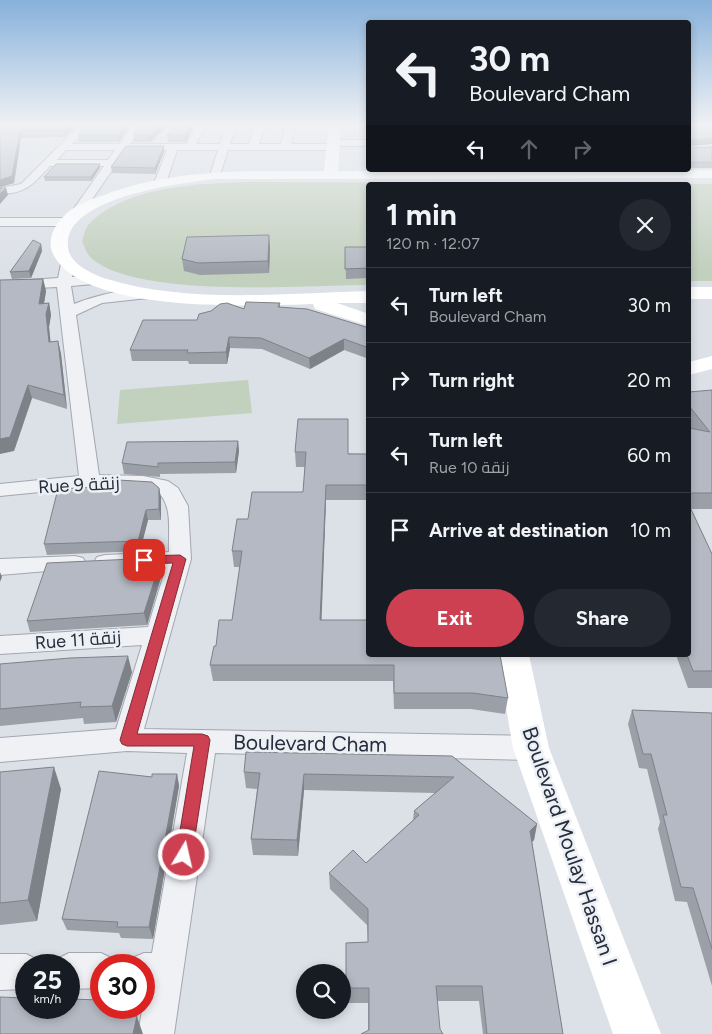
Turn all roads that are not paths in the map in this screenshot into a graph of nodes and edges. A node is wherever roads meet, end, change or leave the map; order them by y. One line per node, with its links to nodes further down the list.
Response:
1 (38, 173): 10 (street)
2 (104, 173): 11 (street)
3 (164, 173): 9 (street)
4 (361, 173): 6 (street)
5 (645, 173): 7 (street)
6 (331, 174): 8 (street)
7 (712, 174)
8 (215, 175): 9 (street)
9 (160, 183): 11 (street)
10 (0, 191)
11 (70, 220): 12 (street); 13 (street)
12 (0, 222)
13 (68, 264): 14 (street); 15 (street)
14 (94, 280): 15 (street); 19 (street)
15 (64, 284): 16 (street); 22 (street)
16 (0, 286)
17 (691, 293): 18 (street)
18 (712, 293)
19 (148, 294): 21 (street); 22 (street)
20 (366, 297): 21 (street)
21 (258, 298): 23 (street)
22 (68, 313): 26 (street)
23 (366, 319)
24 (712, 362): 25 (street)
25 (691, 368)
26 (90, 481): 27 (street, Rue 9 زنقة); 28 (street, Rue 9 زنقة)
27 (0, 490)
28 (180, 559): 29 (street); 30 (street)
29 (0, 567)
30 (156, 635): 31 (street, Rue 11 زنقة); 33 (street)
31 (0, 645)
32 (513, 657): 35 (street, Boulevard Moulay Hassan I)
33 (127, 740): 34 (street, Boulevard Cham); 36 (street, Boulevard Cham)
34 (202, 740): 35 (street, Boulevard Cham); 37 (street)
35 (531, 748): 41 (street, Boulevard Moulay Hassan I)
36 (0, 750)
37 (155, 970): 40 (street)
38 (0, 972): 39 (street)
39 (15, 972)
40 (156, 1034)
41 (637, 1034)

